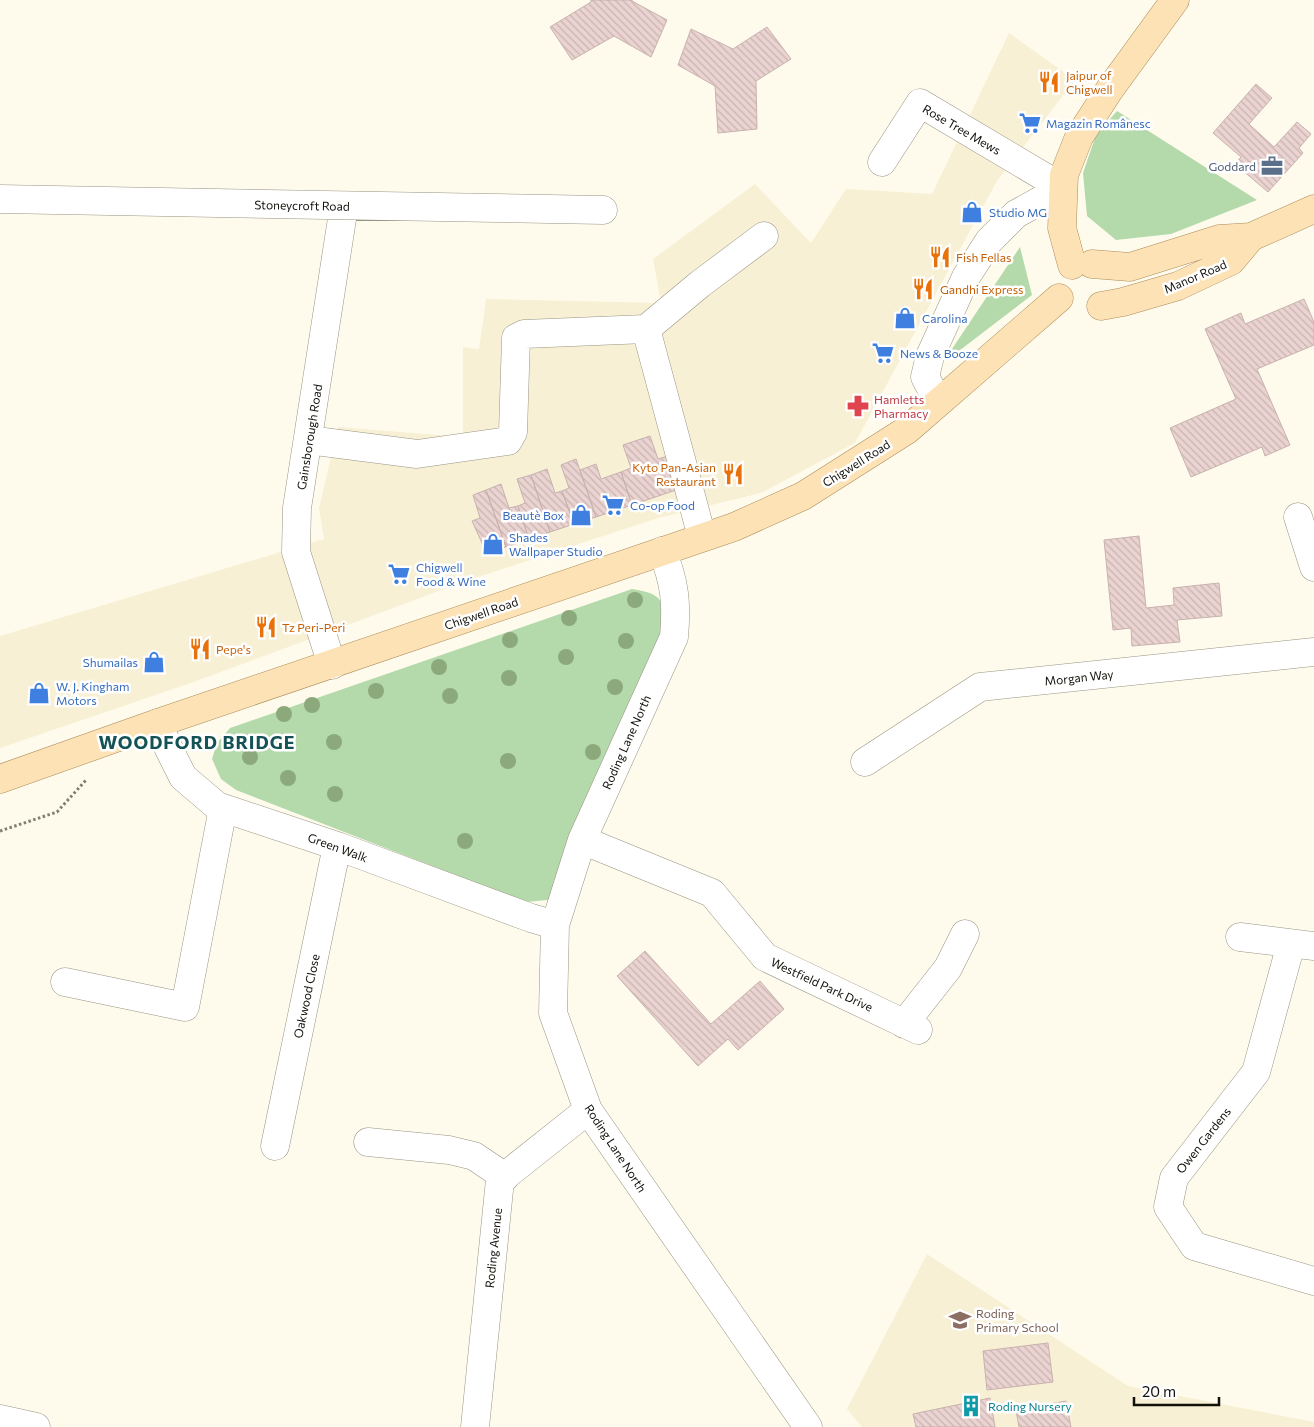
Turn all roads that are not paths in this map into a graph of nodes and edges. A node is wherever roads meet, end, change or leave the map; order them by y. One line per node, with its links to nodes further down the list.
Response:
1 (1175, 0): 3 (main road)
2 (882, 162): 3 (street, Rose Tree Mews)
3 (1062, 188): 10 (main road); 14 (street)
4 (0, 199): 5 (street, Stoneycroft Road)
5 (344, 206): 7 (street, Stoneycroft Road); 15 (street, Gainsborough Road)
6 (1314, 209): 9 (main road, Manor Road)
7 (603, 210)
8 (764, 236): 13 (street)
9 (1251, 238): 10 (main road, Manor Road); 12 (main road, Manor Road)
10 (1082, 265): 11 (main road); 12 (main road)
11 (1059, 298): 12 (main road); 14 (main road, Chigwell Road)
12 (1101, 306)
13 (646, 329): 15 (street); 17 (street)
14 (938, 401): 17 (main road, Chigwell Road)
15 (308, 440): 21 (street, Gainsborough Road)
16 (1298, 517): 19 (street)
17 (702, 537): 18 (main road, Chigwell Road)
18 (662, 551): 21 (main road, Chigwell Road); 26 (street, Roding Lane North)
19 (1314, 567)
20 (1314, 652): 23 (street, Morgan Way)
21 (332, 665): 22 (main road, Chigwell Road)
22 (158, 722): 24 (main road, Chigwell Road); 25 (street, Green Walk)
23 (865, 762)
24 (0, 779)
25 (223, 808): 27 (street, Green Walk); 32 (street)
26 (582, 840): 28 (street, Roding Lane North); 29 (street, Westfield Park Drive)
27 (337, 846): 28 (street, Green Walk); 35 (street, Oakwood Close)
28 (555, 925): 33 (street, Roding Lane North)
29 (965, 934)
30 (1240, 936): 31 (street)
31 (1303, 945): 37 (street, Owen Gardens)
32 (65, 982)
33 (588, 1110): 36 (street); 41 (street, Roding Lane North)
34 (368, 1142): 36 (street)
35 (274, 1146)
36 (505, 1177): 40 (street, Roding Avenue)
37 (1314, 1281)
38 (0, 1419): 39 (street)
39 (36, 1427)
40 (475, 1427)
41 (808, 1427)

